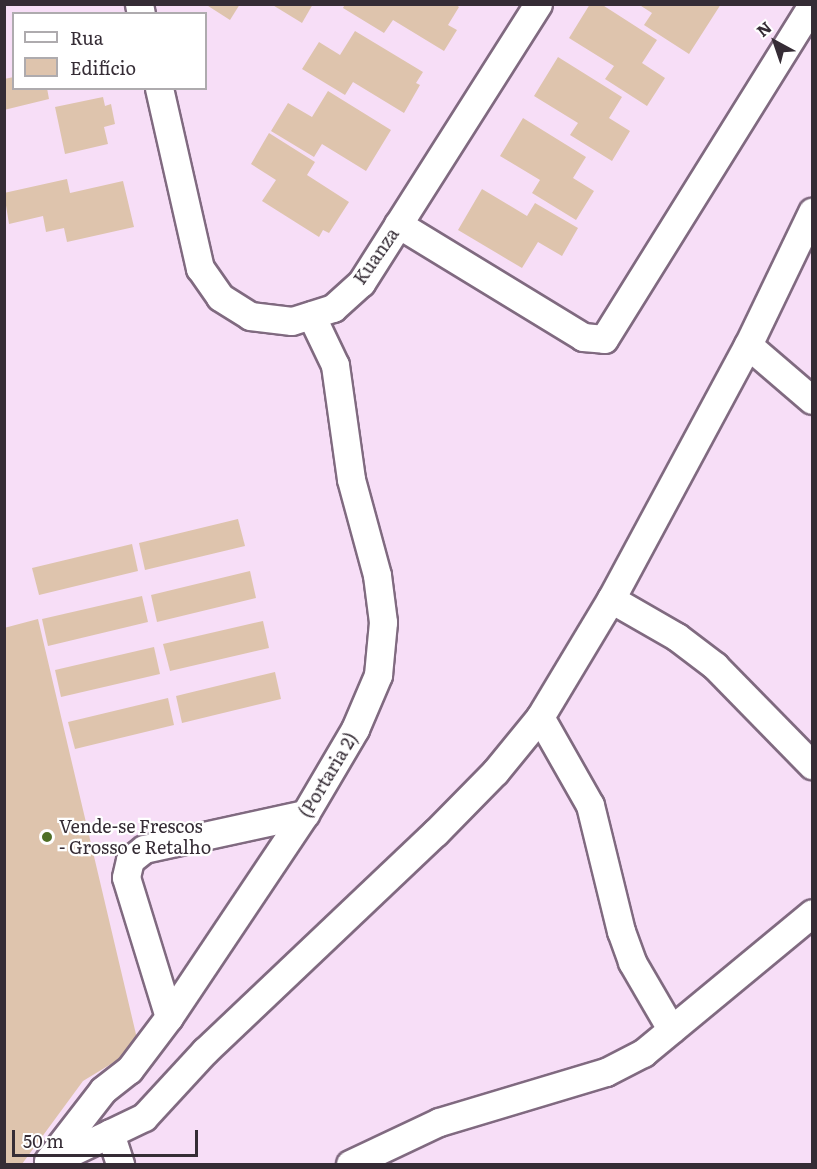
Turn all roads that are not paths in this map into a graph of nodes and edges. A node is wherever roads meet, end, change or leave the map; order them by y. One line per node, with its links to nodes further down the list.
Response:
1 (538, 4): 5 (street, Kuanza)
2 (813, 4): 5 (street)
3 (159, 90): 6 (street, Kuanza)
4 (813, 212): 7 (street)
5 (398, 224): 6 (street, Kuanza)
6 (311, 315): 12 (street, (Portaria 2))
7 (748, 345): 8 (street); 9 (street)
8 (813, 400)
9 (610, 599): 10 (street); 11 (street)
10 (540, 717): 15 (street); 16 (street)
11 (813, 765)
12 (305, 814): 14 (street, (Portaria 2)); 14 (street)
13 (813, 913): 15 (street)
14 (169, 1017): 17 (street, (Portaria 2))
15 (672, 1029): 20 (street)
16 (110, 1133): 18 (street); 19 (street)
17 (46, 1164)
18 (55, 1164)
19 (120, 1164)
20 (350, 1164)

